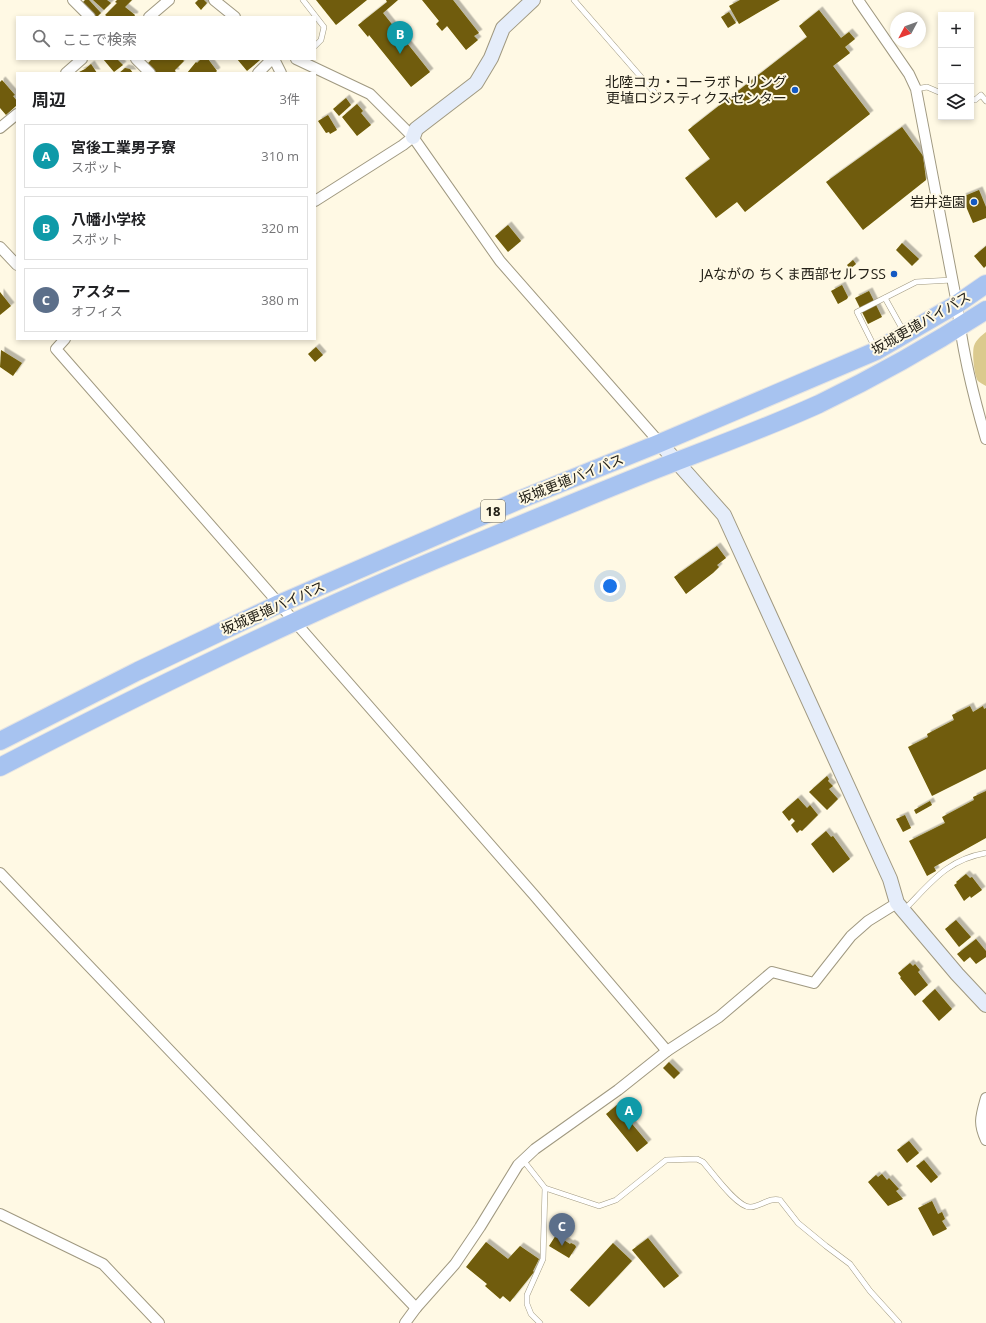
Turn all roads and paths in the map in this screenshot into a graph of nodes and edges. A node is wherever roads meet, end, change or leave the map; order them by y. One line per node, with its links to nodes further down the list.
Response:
1 (73, 0): 8 (street)
2 (169, 0): 9 (street)
3 (214, 0): 10 (street)
4 (303, 0): 11 (lane)
5 (533, 0): 30 (street)
6 (574, 0): 24 (lane)
7 (858, 0): 23 (street)
8 (89, 16)
9 (150, 16)
10 (234, 16)
11 (315, 16)
12 (316, 17): 13 (lane)
13 (316, 45)
14 (81, 60): 19 (street)
15 (137, 60): 20 (street)
16 (272, 60): 21 (street)
17 (274, 60): 22 (street)
18 (300, 60): 30 (street)
19 (67, 72)
20 (149, 72)
21 (259, 72)
22 (280, 72)
23 (916, 89): 25 (lane); 34 (street)
24 (654, 92)
25 (938, 92)
26 (974, 100): 27 (lane)
27 (986, 101)
28 (16, 115): 29 (street)
29 (1, 126)
30 (412, 137): 31 (street); 44 (street)
31 (316, 200)
32 (0, 247): 33 (street)
33 (16, 264)
34 (952, 280): 36 (lane); 37 (street)
35 (986, 284): 37 (highway, 坂城更埴バイパス / 18)
36 (885, 298): 40 (lane); 42 (lane)
37 (957, 304): 39 (street); 40 (highway, 坂城更埴バイパス / 18)
38 (986, 310): 39 (highway, 坂城更埴バイパス / 18)
39 (960, 328): 43 (street); 45 (highway, 坂城更埴バイパス / 18)
40 (906, 335): 42 (highway, 坂城更埴バイパス / 18)
41 (64, 340): 46 (street)
42 (876, 351): 44 (highway, 坂城更埴バイパス / 18)
43 (986, 439)
44 (660, 443): 45 (street); 46 (highway, 坂城更埴バイパス / 18)
45 (677, 462): 47 (highway, 坂城更埴バイパス / 18); 52 (street)
46 (279, 604): 47 (street); 48 (highway, 坂城更埴バイパス / 18)
47 (294, 622): 49 (highway, 坂城更埴バイパス / 18); 54 (street)
48 (0, 741)
49 (0, 767)
50 (986, 853): 52 (lane)
51 (0, 872): 60 (street)
52 (900, 907): 53 (street); 54 (street)
53 (986, 1005)
54 (667, 1050): 57 (street)
55 (986, 1098): 56 (street)
56 (986, 1140)
57 (523, 1160): 58 (lane); 60 (street)
58 (546, 1188): 63 (lane); 64 (lane)
59 (0, 1214): 61 (street)
60 (416, 1308): 62 (street)
61 (159, 1323)
62 (406, 1323)
63 (540, 1323)
64 (899, 1323)

